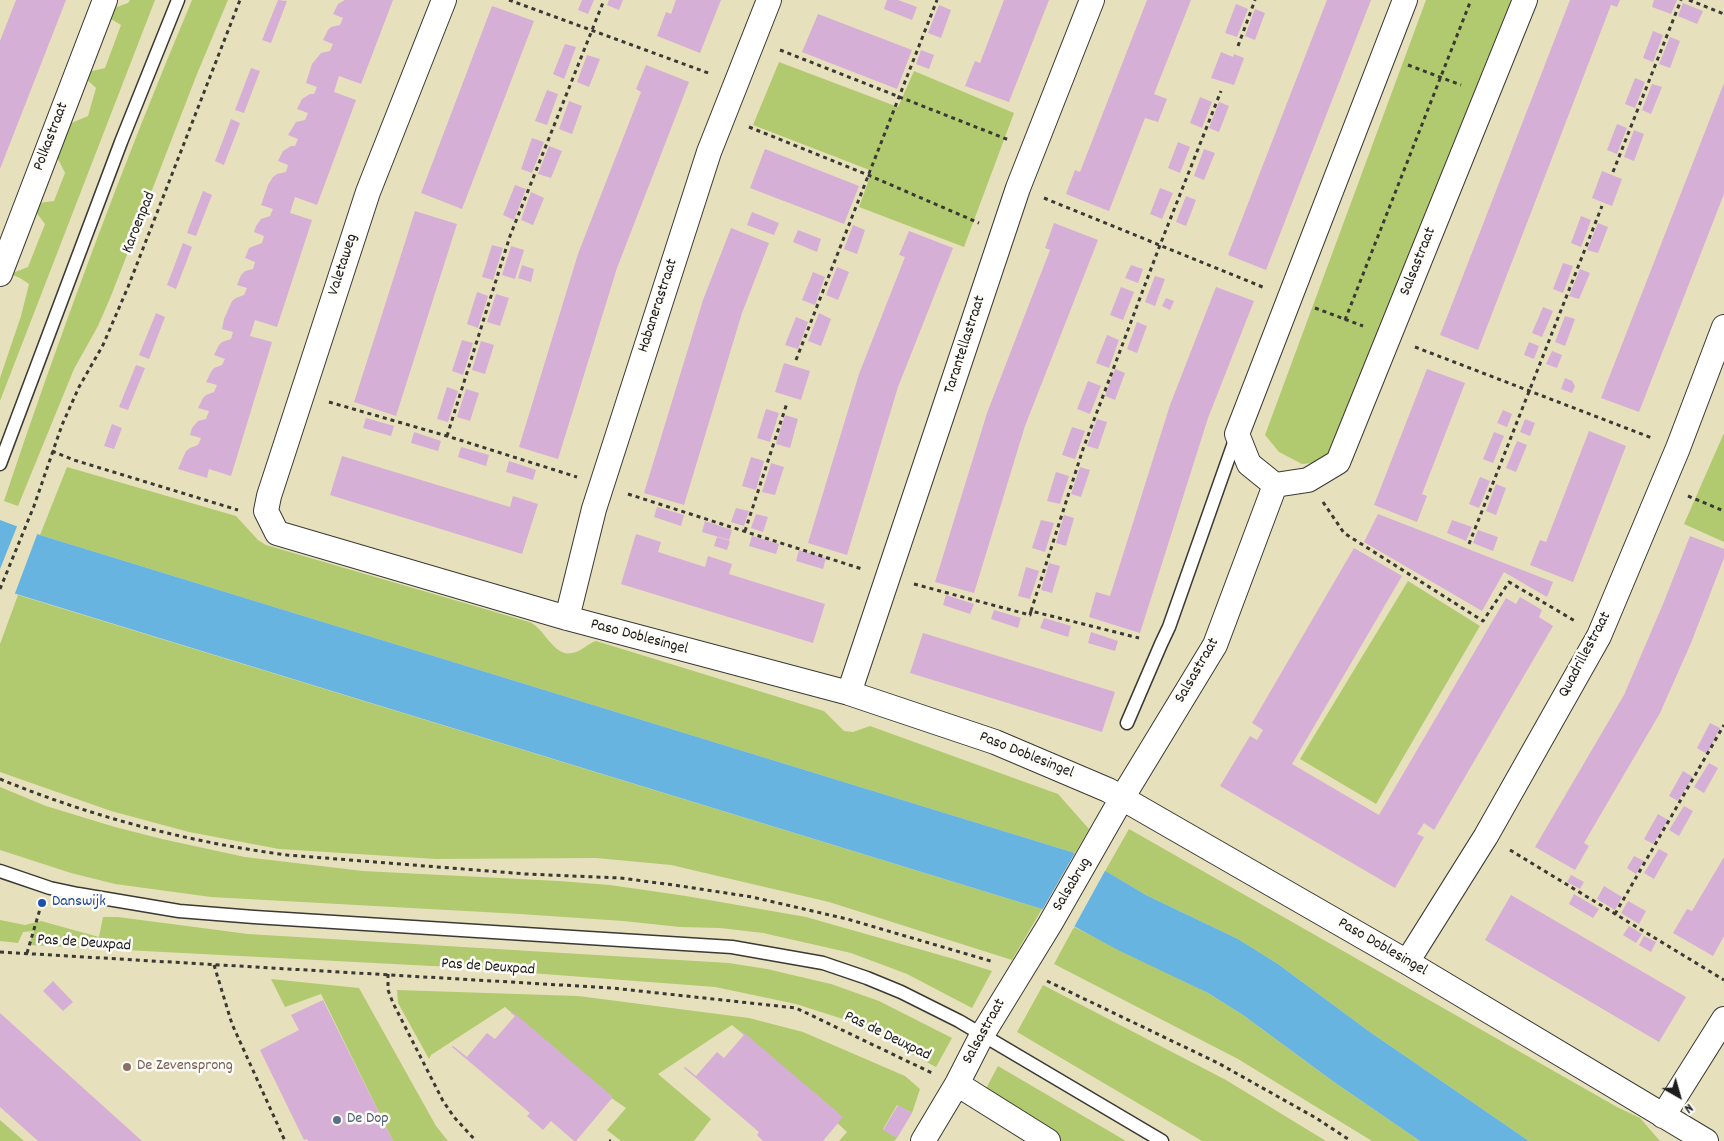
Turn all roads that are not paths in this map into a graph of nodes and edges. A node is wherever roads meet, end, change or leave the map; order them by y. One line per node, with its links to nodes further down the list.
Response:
1 (105, 0): 8 (street, Polkastraat)
2 (178, 0): 11 (lane)
3 (444, 0): 13 (street, Valetaweg)
4 (769, 0): 14 (street, Habanerastraat)
5 (1092, 0): 15 (street, Tarantellastraat)
6 (1405, 0): 10 (street)
7 (1525, 0): 12 (street, Salsastraat)
8 (0, 274)
9 (1724, 327): 21 (street, Quadrillestraat)
10 (1237, 434): 12 (street); 16 (lane)
11 (0, 464)
12 (1275, 485): 17 (street, Salsastraat)
13 (273, 527): 14 (street, Paso Doblesingel)
14 (567, 618): 15 (street, Paso Doblesingel)
15 (849, 693): 17 (street, Paso Doblesingel)
16 (1127, 724)
17 (1122, 798): 18 (street, Salsastraat); 21 (street, Paso Doblesingel)
18 (1096, 846): 20 (street, Salsabrug)
19 (0, 871): 23 (lane)
20 (1050, 924): 23 (street, Salsastraat)
21 (1407, 962): 25 (street, Paso Doblesingel)
22 (1724, 1019): 25 (street)
23 (982, 1035): 24 (street, Salsastraat); 28 (lane)
24 (957, 1084): 26 (street, Salsastraat); 27 (street)
25 (1663, 1116): 29 (street, Paso Doblesingel)
26 (923, 1141)
27 (1048, 1141)
28 (1162, 1141)
29 (1706, 1141)

